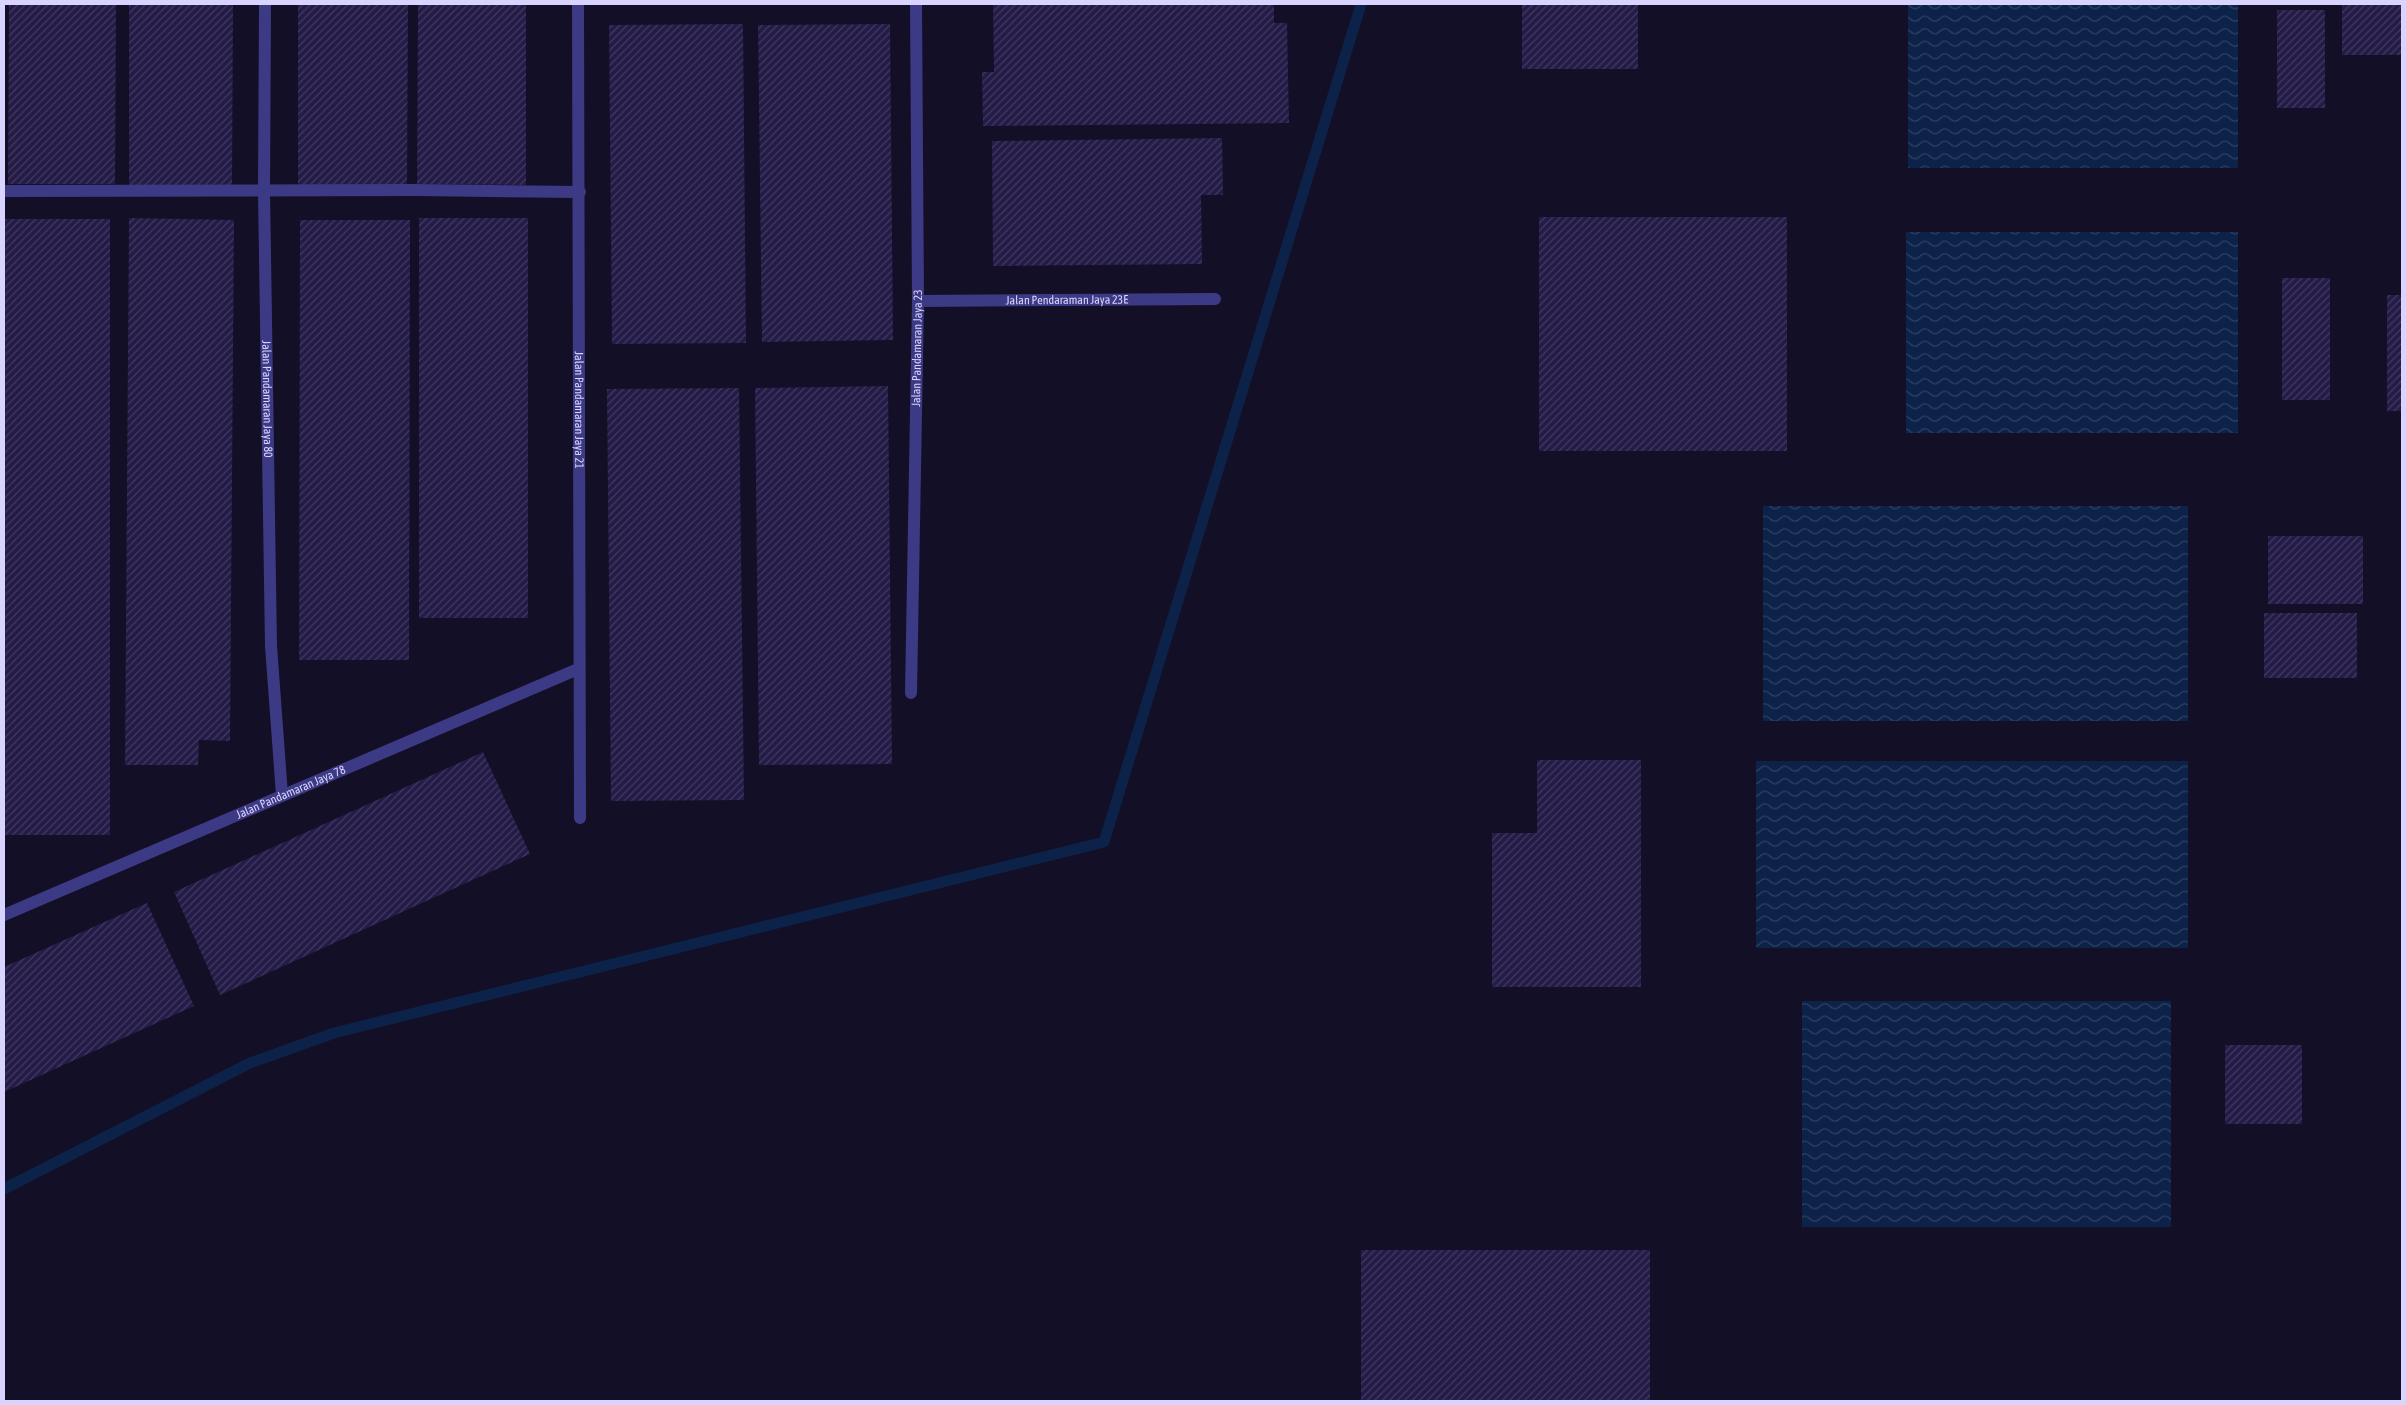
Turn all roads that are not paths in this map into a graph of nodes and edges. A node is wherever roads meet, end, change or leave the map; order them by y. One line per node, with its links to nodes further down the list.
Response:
1 (265, 4): 5 (street, Jalan Pandamaran Jaya 80)
2 (578, 4): 6 (street, Jalan Pandamaran Jaya 21)
3 (916, 4): 8 (street, Jalan Pandamaran Jaya 23)
4 (4, 191): 5 (street)
5 (264, 191): 6 (street); 11 (street, Jalan Pandamaran Jaya 80)
6 (580, 192): 9 (street, Jalan Pandamaran Jaya 21)
7 (1215, 299): 8 (street, Jalan Pendaraman Jaya 23E)
8 (918, 301): 10 (street, Jalan Pandamaran Jaya 23)
9 (578, 669): 11 (street, Jalan Pandamaran Jaya 78); 12 (street, Jalan Pandamaran Jaya 21)
10 (911, 693)
11 (282, 795): 13 (street, Jalan Pandamaran Jaya 78)
12 (580, 818)
13 (4, 915)

